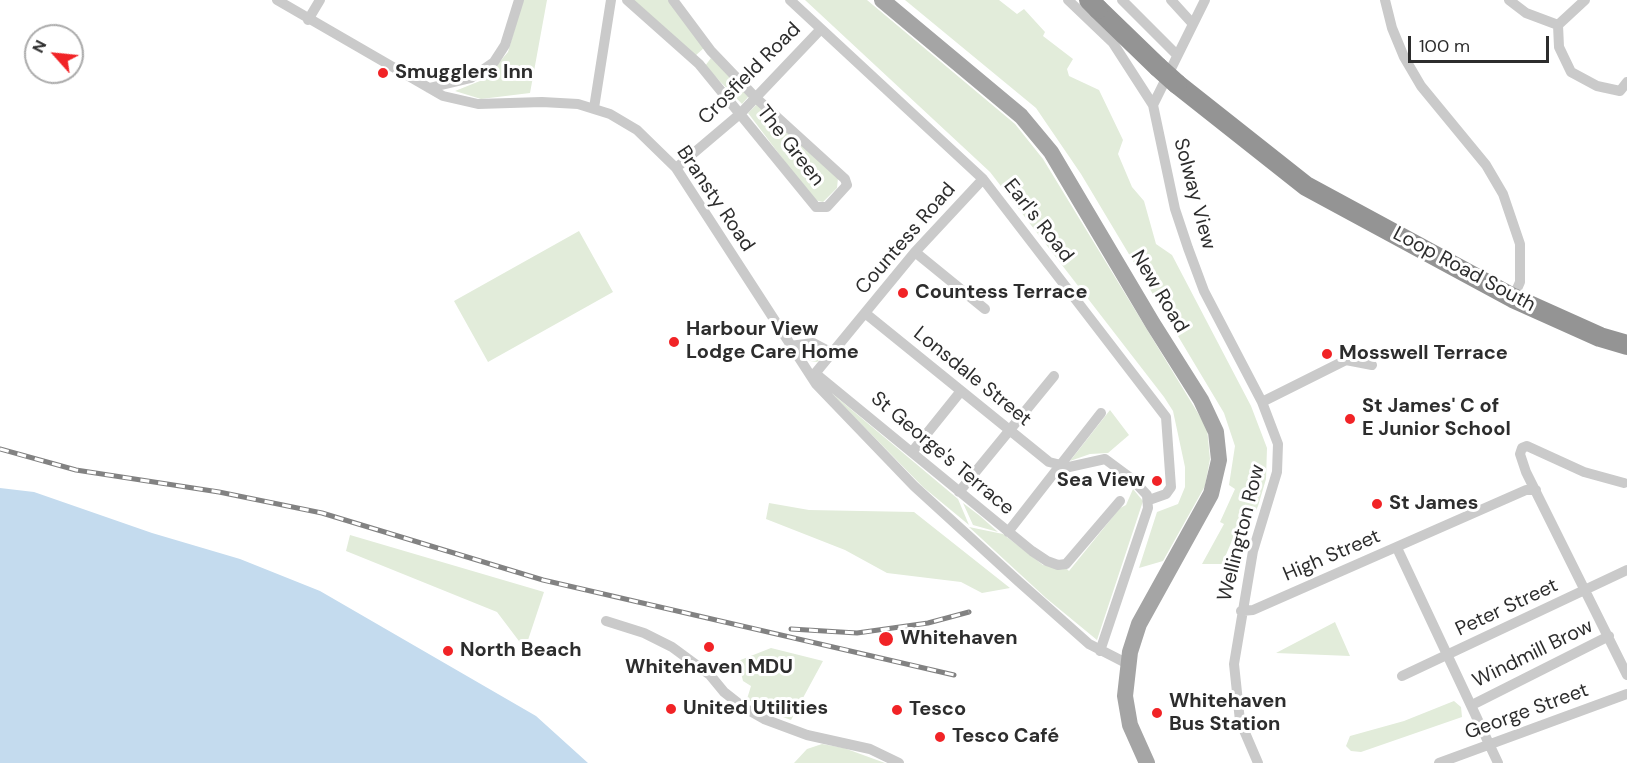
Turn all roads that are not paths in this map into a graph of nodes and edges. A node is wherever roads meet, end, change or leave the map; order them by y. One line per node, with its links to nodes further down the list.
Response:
1 (277, 0): 18 (street, Bransty Road)
2 (320, 0): 18 (street)
3 (519, 0): 24 (street)
4 (611, 0): 28 (street)
5 (627, 0): 29 (street, The Green)
6 (673, 0): 26 (street, The Green)
7 (790, 0): 21 (street, Earl's Road)
8 (882, 0): 63 (main road, New Road)
9 (1068, 0): 17 (street)
10 (1122, 0): 22 (street)
11 (1170, 0): 19 (street)
12 (1205, 0): 19 (street)
13 (1385, 0): 33 (street)
14 (1508, 0): 16 (street); 20 (street)
15 (1585, 0): 20 (street)
16 (1500, 1)
17 (1094, 9): 27 (street); 33 (highway, Loop Road South, bridge)
18 (308, 20): 24 (street, Bransty Road)
19 (1192, 23): 22 (street)
20 (1558, 25): 25 (street)
21 (820, 30): 26 (street, Crosfield Road); 31 (street, Earl's Road)
22 (1177, 55): 27 (street)
23 (1627, 82): 25 (street)
24 (428, 88): 28 (street, Bransty Road)
25 (1624, 94)
26 (756, 98): 29 (street, Crosfield Road); 29 (street, The Green)
27 (1154, 105): 42 (street, Solway View)
28 (594, 108): 30 (street, Bransty Road)
29 (741, 113): 30 (street, Crosfield Road)
30 (676, 168): 37 (street, Bransty Road)
31 (983, 179): 32 (street, Countess Road); 52 (street, Earl's Road)
32 (915, 252): 34 (street); 35 (street, Countess Road)
33 (1513, 298): 36 (highway, Loop Road South)
34 (985, 309)
35 (865, 313): 38 (street, Countess Road); 43 (street, Lonsdale Street)
36 (1627, 345)
37 (790, 346): 38 (street); 40 (street, Bransty Road)
38 (832, 353): 40 (street, Countess Road)
39 (1372, 365): 44 (street)
40 (813, 375): 47 (street, St George's Terrace); 61 (street, Bransty Road)
41 (1054, 376): 46 (street)
42 (1253, 384): 44 (street, Wellington Row)
43 (961, 391): 46 (street, Lonsdale Street); 47 (street)
44 (1262, 402): 58 (street, Wellington Row)
45 (1101, 413): 48 (street)
46 (1010, 430): 48 (street, Lonsdale Street); 51 (street)
47 (912, 453): 51 (street, St George's Terrace)
48 (1059, 467): 52 (street); 54 (street)
49 (1624, 483): 50 (street)
50 (1536, 490): 55 (street, High Street); 57 (street)
51 (959, 492): 54 (street, St George's Terrace)
52 (1149, 500): 61 (street)
53 (1120, 501): 54 (street, St George's Terrace)
54 (1008, 532)
55 (1397, 548): 58 (street, High Street); 62 (street)
56 (1627, 570): 57 (street, Peter Street)
57 (1587, 590): 60 (street); 62 (street, Peter Street)
58 (1241, 611): 71 (street, Wellington Row)
59 (606, 621): 69 (street)
60 (1609, 636): 64 (street); 67 (street, Windmill Brow)
61 (1100, 651): 63 (street, Bransty Road)
62 (1448, 656): 65 (street, Peter Street); 67 (street)
63 (1128, 664): 70 (main road, New Road)
64 (1627, 675)
65 (1402, 676)
66 (1627, 694): 68 (street, George Street)
67 (1472, 705): 68 (street)
68 (1490, 745): 72 (street, George Street); 73 (street)
69 (899, 763)
70 (1147, 763)
71 (1258, 763)
72 (1439, 763)
73 (1498, 763)

